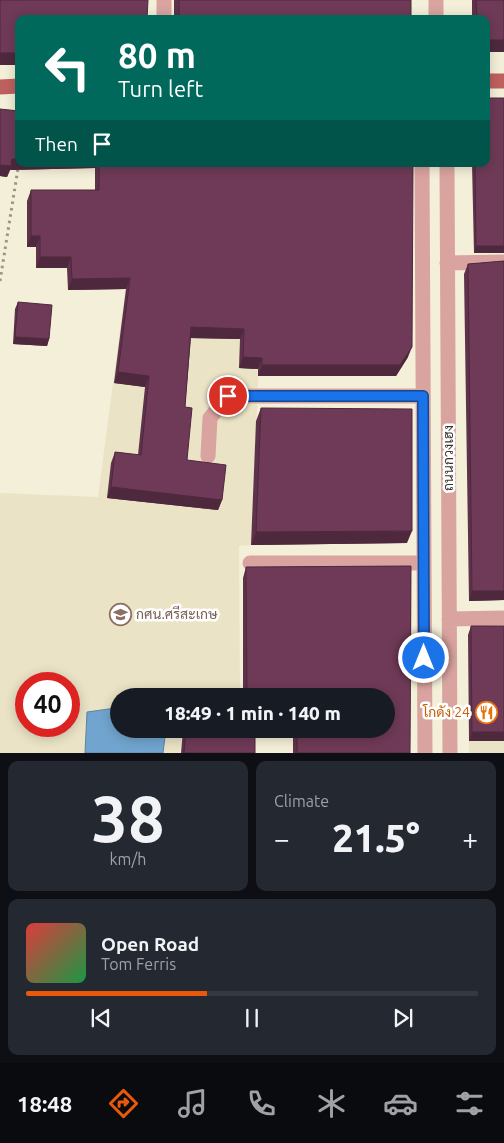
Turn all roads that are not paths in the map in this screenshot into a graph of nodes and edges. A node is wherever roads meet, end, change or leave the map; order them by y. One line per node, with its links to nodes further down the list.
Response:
1 (164, 0): 3 (street)
2 (436, 0): 4 (street)
3 (164, 15)
4 (436, 15)
5 (490, 81): 6 (main road)
6 (504, 81)
7 (0, 86): 8 (main road)
8 (15, 86)
9 (422, 167): 13 (street, ถนนกวงเฮง)
10 (447, 167): 12 (street, ถนนกวงเฮง)
11 (504, 262): 12 (street)
12 (447, 263): 18 (street, ถนนกวงเฮง)
13 (423, 396): 14 (street); 15 (street, ถนนกวงเฮง)
14 (208, 456)
15 (424, 562): 16 (street); 19 (street, ถนนกวงเฮง)
16 (250, 563)
17 (504, 618): 18 (street)
18 (449, 619): 20 (street, ถนนกวงเฮง)
19 (425, 753)
20 (450, 753)

